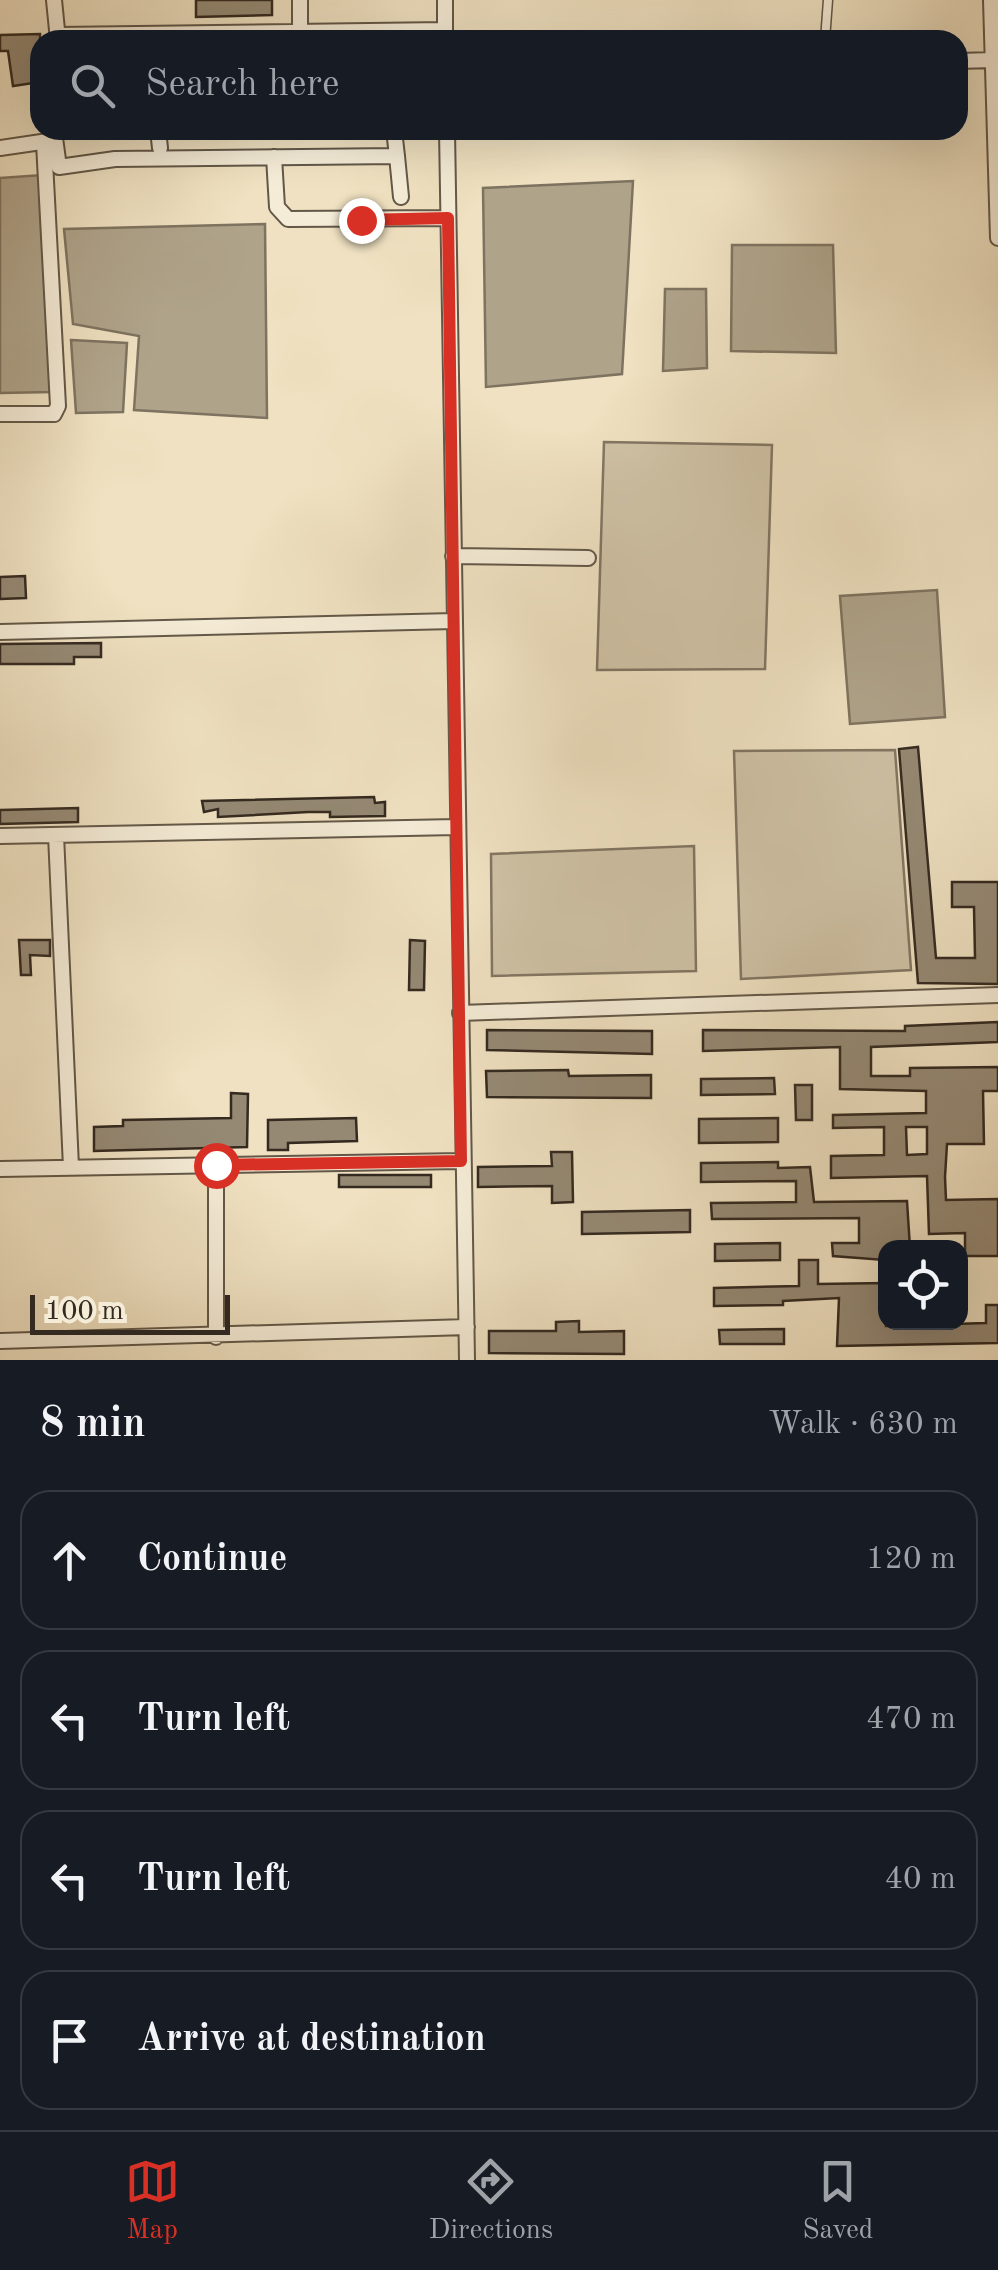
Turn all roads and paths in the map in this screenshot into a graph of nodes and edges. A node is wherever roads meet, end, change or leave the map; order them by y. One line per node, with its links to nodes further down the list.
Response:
1 (54, 0): 6 (street)
2 (300, 0): 7 (street)
3 (444, 0): 8 (street)
4 (828, 0): 9 (lane)
5 (991, 0): 10 (street)
6 (57, 30)
7 (300, 30)
8 (445, 30)
9 (826, 30)
10 (993, 60): 11 (street); 24 (street)
11 (968, 61)
12 (38, 140): 18 (street)
13 (52, 140): 25 (street)
14 (53, 140): 21 (street)
15 (159, 140): 19 (street)
16 (395, 140): 20 (street)
17 (446, 140): 23 (street)
18 (0, 148)
19 (160, 148)
20 (397, 156): 21 (street); 22 (street)
21 (274, 157): 23 (street)
22 (400, 197)
23 (448, 218): 26 (street)
24 (998, 238)
25 (0, 414)
26 (453, 556): 27 (street); 28 (street)
27 (588, 558)
28 (454, 620): 29 (street); 30 (street)
29 (0, 632)
30 (457, 827): 31 (street); 34 (street)
31 (56, 835): 32 (street); 37 (street)
32 (0, 836)
33 (998, 995): 34 (street)
34 (460, 1013): 35 (street)
35 (461, 1161): 36 (street); 39 (street)
36 (216, 1165): 37 (street); 40 (street)
37 (71, 1167): 38 (street)
38 (0, 1169)
39 (467, 1327): 40 (street); 42 (street)
40 (216, 1337): 41 (street)
41 (0, 1341)
42 (468, 1360)

